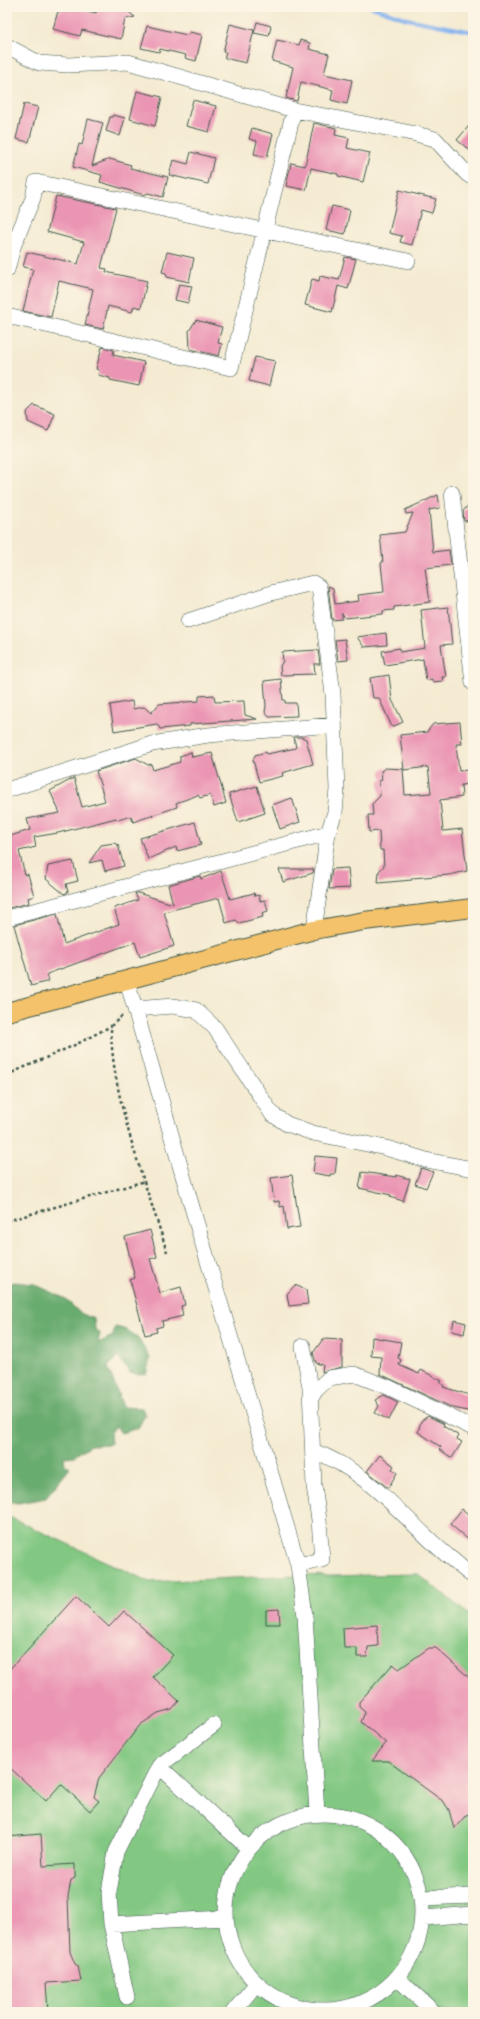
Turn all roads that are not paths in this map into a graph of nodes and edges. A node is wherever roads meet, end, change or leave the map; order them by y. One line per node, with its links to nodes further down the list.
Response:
1 (7, 46): 2 (street)
2 (294, 110): 3 (street); 4 (street)
3 (473, 178)
4 (265, 230): 5 (street); 6 (street); 7 (street)
5 (408, 261)
6 (7, 270)
7 (7, 316)
8 (452, 493): 10 (street)
9 (188, 621): 11 (street)
10 (473, 683)
11 (334, 725): 12 (street); 13 (street)
12 (7, 790)
13 (328, 833): 15 (street); 16 (street)
14 (473, 908): 16 (main road)
15 (7, 918)
16 (314, 930): 17 (main road)
17 (128, 981): 18 (street); 19 (main road)
18 (135, 1009): 20 (street); 25 (street)
19 (7, 1012)
20 (473, 1169)
21 (303, 1346): 22 (street)
22 (310, 1400): 23 (street); 24 (street)
23 (473, 1428)
24 (313, 1451): 25 (street); 26 (street)
25 (298, 1564): 29 (street)
26 (473, 1576)
27 (214, 1725): 28 (street)
28 (159, 1766): 30 (street); 36 (street)
29 (317, 1813): 30 (street); 32 (street)
30 (248, 1848): 34 (street)
31 (473, 1896): 32 (street)
32 (421, 1898): 35 (street)
33 (473, 1914): 35 (street)
34 (224, 1918): 36 (street); 38 (street)
35 (423, 1918): 37 (street)
36 (111, 1924): 39 (street)
37 (398, 1979): 40 (street); 42 (street)
38 (257, 1983): 40 (street); 41 (street)
39 (127, 1997)
40 (329, 2011)
41 (233, 2012)
42 (434, 2012)

